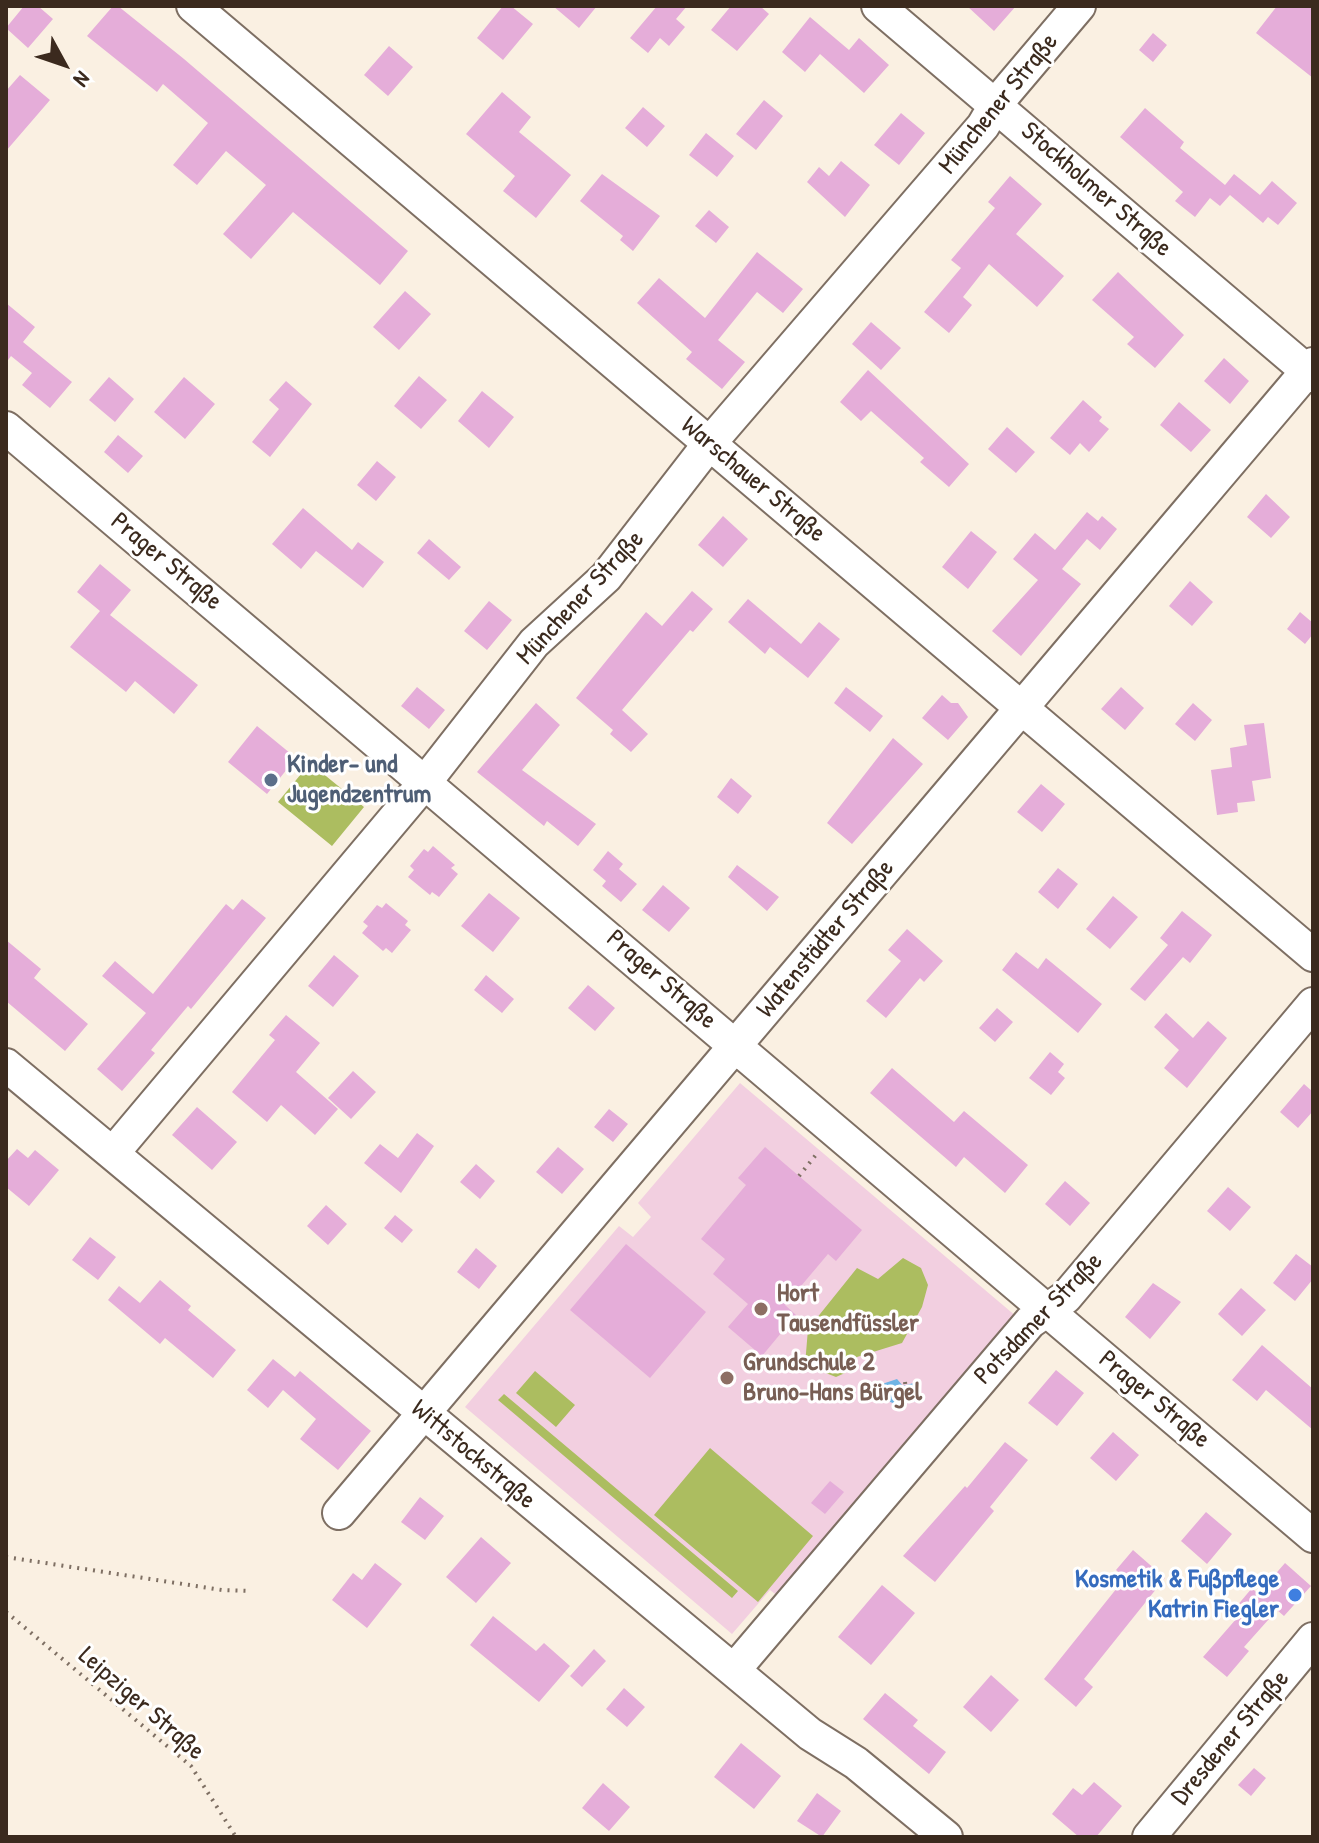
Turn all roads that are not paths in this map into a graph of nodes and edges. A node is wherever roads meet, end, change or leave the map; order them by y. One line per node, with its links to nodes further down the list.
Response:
1 (193, 6): 7 (street, Warschauer Straße)
2 (878, 6): 4 (street, Stockholmer Straße)
3 (1079, 6): 4 (street, Münchener Straße)
4 (996, 104): 5 (street, Stockholmer Straße); 7 (street, Münchener Straße)
5 (1311, 370): 8 (street, Watenstädter Straße)
6 (6, 428): 9 (street, Prager Straße)
7 (709, 444): 8 (street, Warschauer Straße); 9 (street, Münchener Straße)
8 (1023, 706): 10 (street, Warschauer Straße); 12 (street, Watenstädter Straße)
9 (426, 781): 12 (street, Prager Straße); 14 (street, Münchener Straße)
10 (1313, 955)
11 (1313, 1004): 15 (street, Potsdamer Straße)
12 (736, 1045): 15 (street, Prager Straße); 16 (street, Watenstädter Straße)
13 (6, 1065): 14 (street, Wittstockstraße)
14 (113, 1153): 16 (street, Wittstockstraße)
15 (1048, 1309): 18 (street, Prager Straße); 20 (street, Potsdamer Straße)
16 (423, 1414): 17 (street, Watenstädter Straße); 20 (street, Wittstockstraße)
17 (339, 1513)
18 (1313, 1536)
19 (1313, 1639): 22 (street, Dresdener Straße)
20 (734, 1670): 21 (street, Wittstockstraße)
21 (946, 1837)
22 (1149, 1837)

